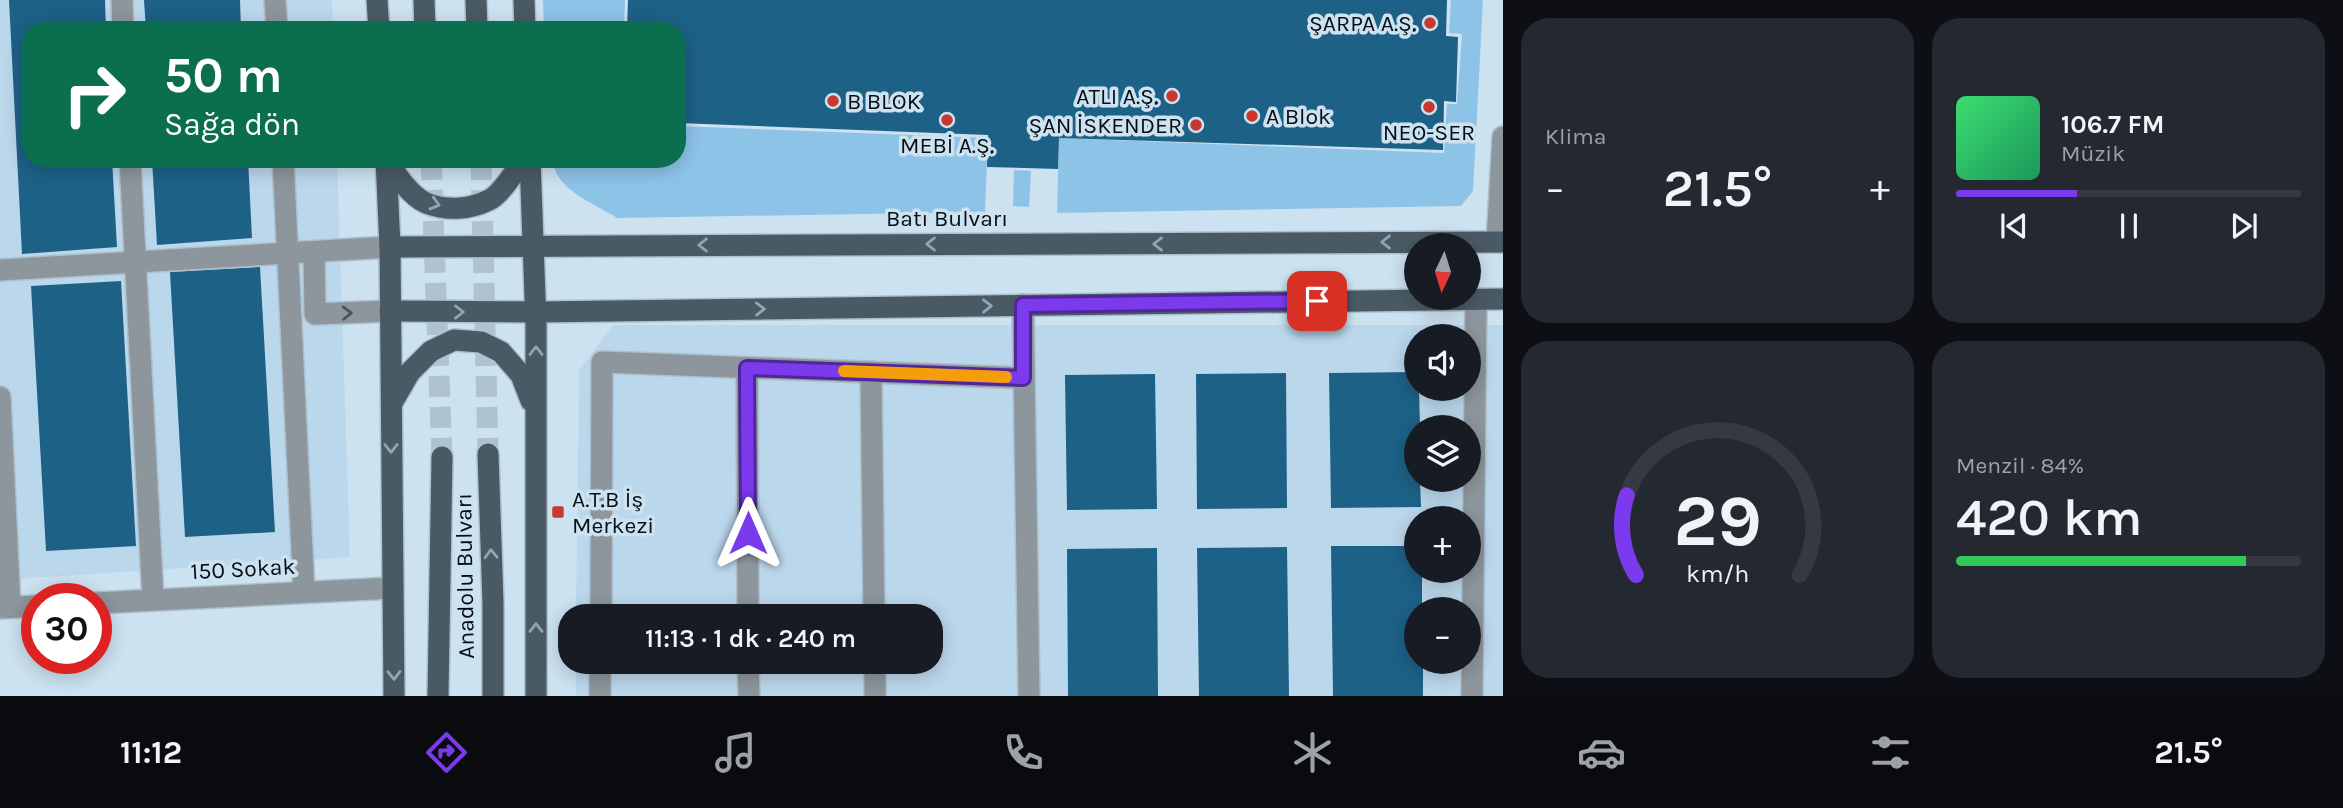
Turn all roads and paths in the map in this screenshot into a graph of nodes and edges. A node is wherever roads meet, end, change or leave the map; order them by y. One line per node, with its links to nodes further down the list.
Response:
1 (122, 0): 7 (street)
2 (275, 0): 8 (street)
3 (377, 0): 9 (main road)
4 (424, 0): 10 (main road)
5 (476, 0): 11 (main road)
6 (524, 0): 12 (main road)
7 (123, 21)
8 (276, 21)
9 (378, 21)
10 (425, 21)
11 (477, 21)
12 (525, 21)
13 (1503, 137): 20 (street)
14 (130, 168): 25 (street)
15 (283, 168): 24 (street)
16 (386, 168): 22 (main road)
17 (392, 168): 18 (main road, one-way to 18)
18 (516, 168)
19 (530, 168): 21 (main road)
20 (1500, 242): 21 (main road, Batı Bulvarı, one-way to 21)
21 (533, 245): 22 (main road, Batı Bulvarı); 33 (main road)
22 (390, 247): 23 (street); 32 (main road)
23 (314, 253): 24 (street); 32 (street, one-way to 32)
24 (288, 254): 25 (street); 43 (street)
25 (135, 262): 26 (street); 44 (street)
26 (0, 270)
27 (1481, 299): 28 (main road)
28 (1503, 299)
29 (1404, 300): 30 (main road)
30 (1023, 305): 33 (main road, one-way to 30); 36 (street)
31 (1476, 310): 61 (street)
32 (390, 311): 33 (main road, one-way to 33); 38 (main road)
33 (536, 312): 39 (main road, one-way to 33)
34 (747, 368): 35 (street); 46 (street); 47 (street)
35 (871, 372): 36 (street); 48 (street)
36 (1023, 378): 60 (street)
37 (0, 397): 49 (street)
38 (391, 404): 39 (main road); 42 (main road, one-way to 42)
39 (536, 412): 56 (main road, one-way to 39)
40 (488, 454): 55 (main road, Anadolu Bulvarı, one-way to 40)
41 (442, 457): 54 (main road, Anadolu Bulvarı)
42 (392, 588): 43 (street, 150 Sokak); 53 (main road, one-way to 53)
43 (304, 592): 44 (street, 150 Sokak)
44 (153, 600): 45 (street, 150 Sokak)
45 (112, 602)
46 (600, 604)
47 (748, 604)
48 (874, 604)
49 (5, 608)
50 (600, 674): 57 (street)
51 (748, 674): 58 (street)
52 (875, 674): 59 (street)
53 (394, 696)
54 (438, 696)
55 (493, 696)
56 (536, 696)
57 (600, 696)
58 (749, 696)
59 (875, 696)
60 (1029, 696)
61 (1472, 696)

